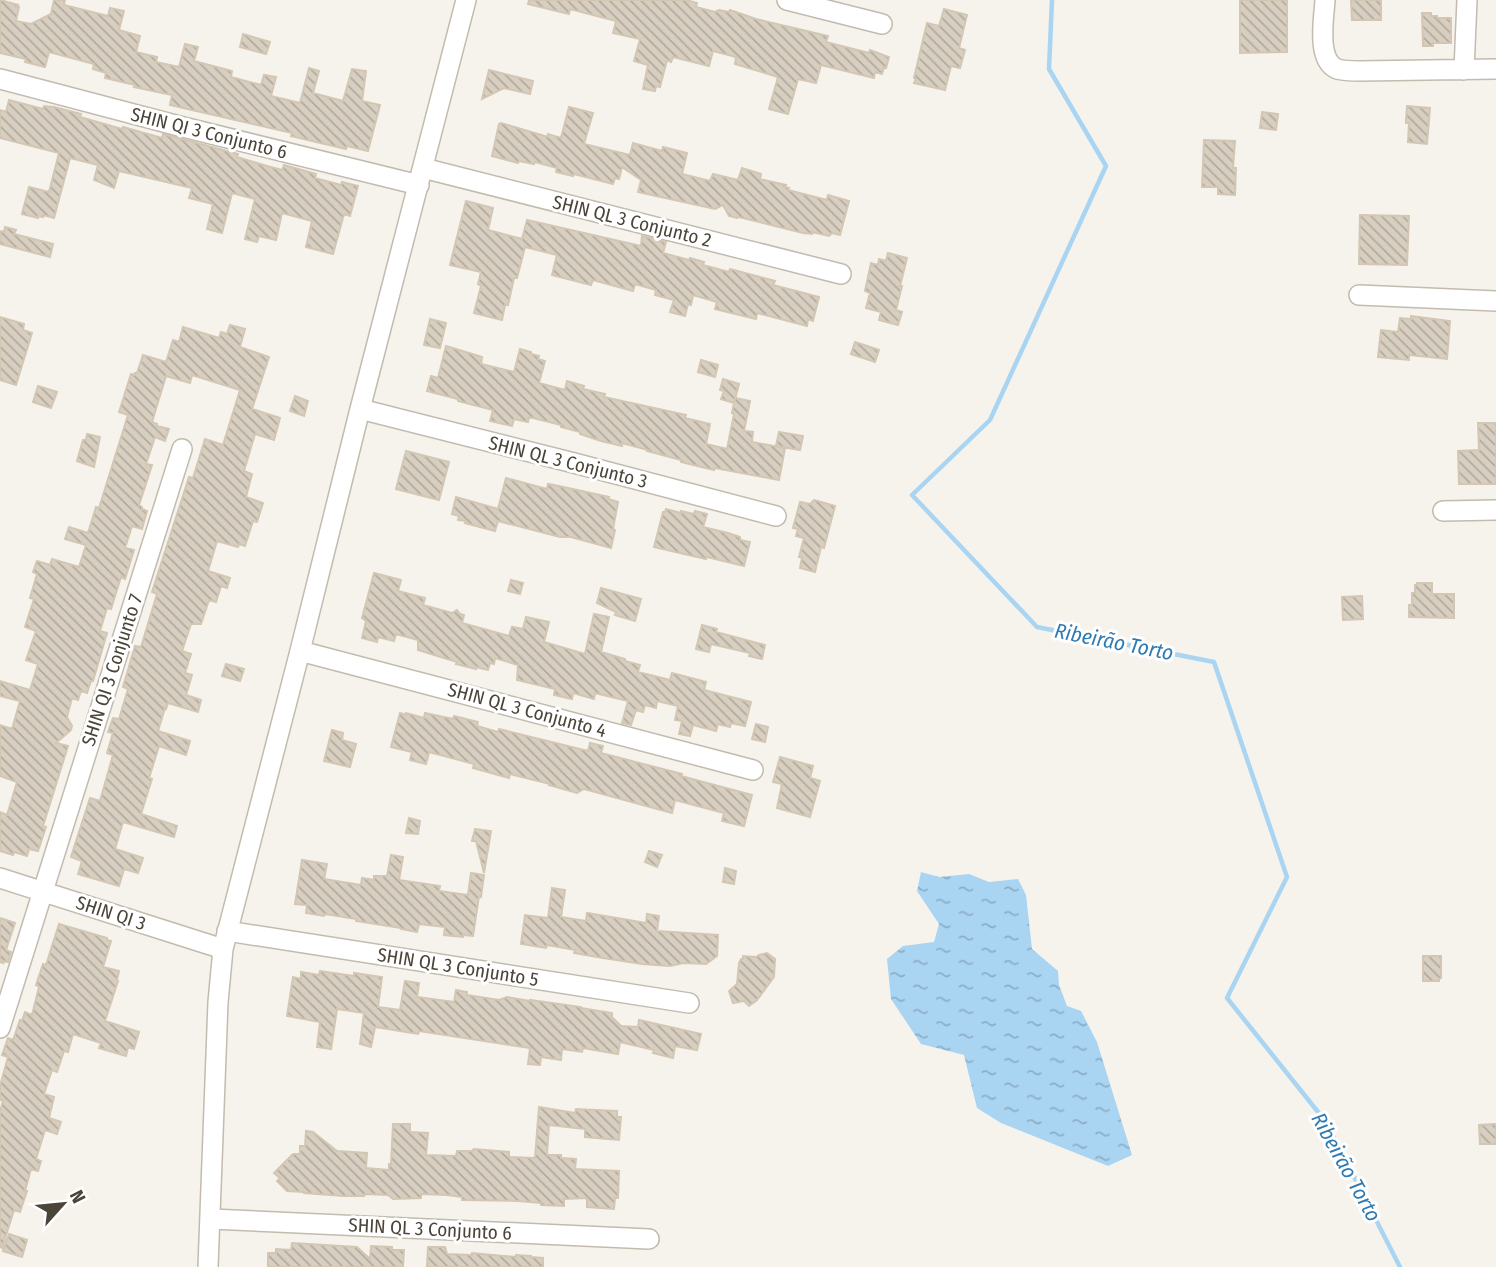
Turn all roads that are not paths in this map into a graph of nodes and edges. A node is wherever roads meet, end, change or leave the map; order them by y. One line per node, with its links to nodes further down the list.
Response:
1 (466, 0): 9 (street)
2 (787, 0): 5 (street)
3 (1325, 0): 7 (street)
4 (1467, 0): 7 (street)
5 (882, 24)
6 (1496, 69): 7 (street)
7 (1465, 70)
8 (0, 79): 9 (street, SHIN QI 3 Conjunto 6)
9 (421, 176): 10 (street, SHIN QL 3 Conjunto 2); 13 (street)
10 (841, 274)
11 (1359, 295): 12 (street)
12 (1496, 301)
13 (360, 410): 17 (street, SHIN QL 3 Conjunto 3); 18 (street)
14 (182, 449): 21 (street, SHIN QI 3 Conjunto 7)
15 (1496, 510): 16 (street)
16 (1443, 512)
17 (776, 516)
18 (300, 651): 19 (street, SHIN QL 3 Conjunto 4); 22 (street)
19 (753, 770)
20 (0, 878): 21 (street, SHIN QI 3)
21 (42, 891): 22 (street, SHIN QI 3); 24 (street, SHIN QI 3 Conjunto 7)
22 (225, 940): 23 (street, SHIN QL 3 Conjunto 5); 25 (street)
23 (690, 1003)
24 (0, 1028)
25 (211, 1219): 26 (street, SHIN QL 3 Conjunto 6); 27 (street)
26 (649, 1239)
27 (208, 1267)

